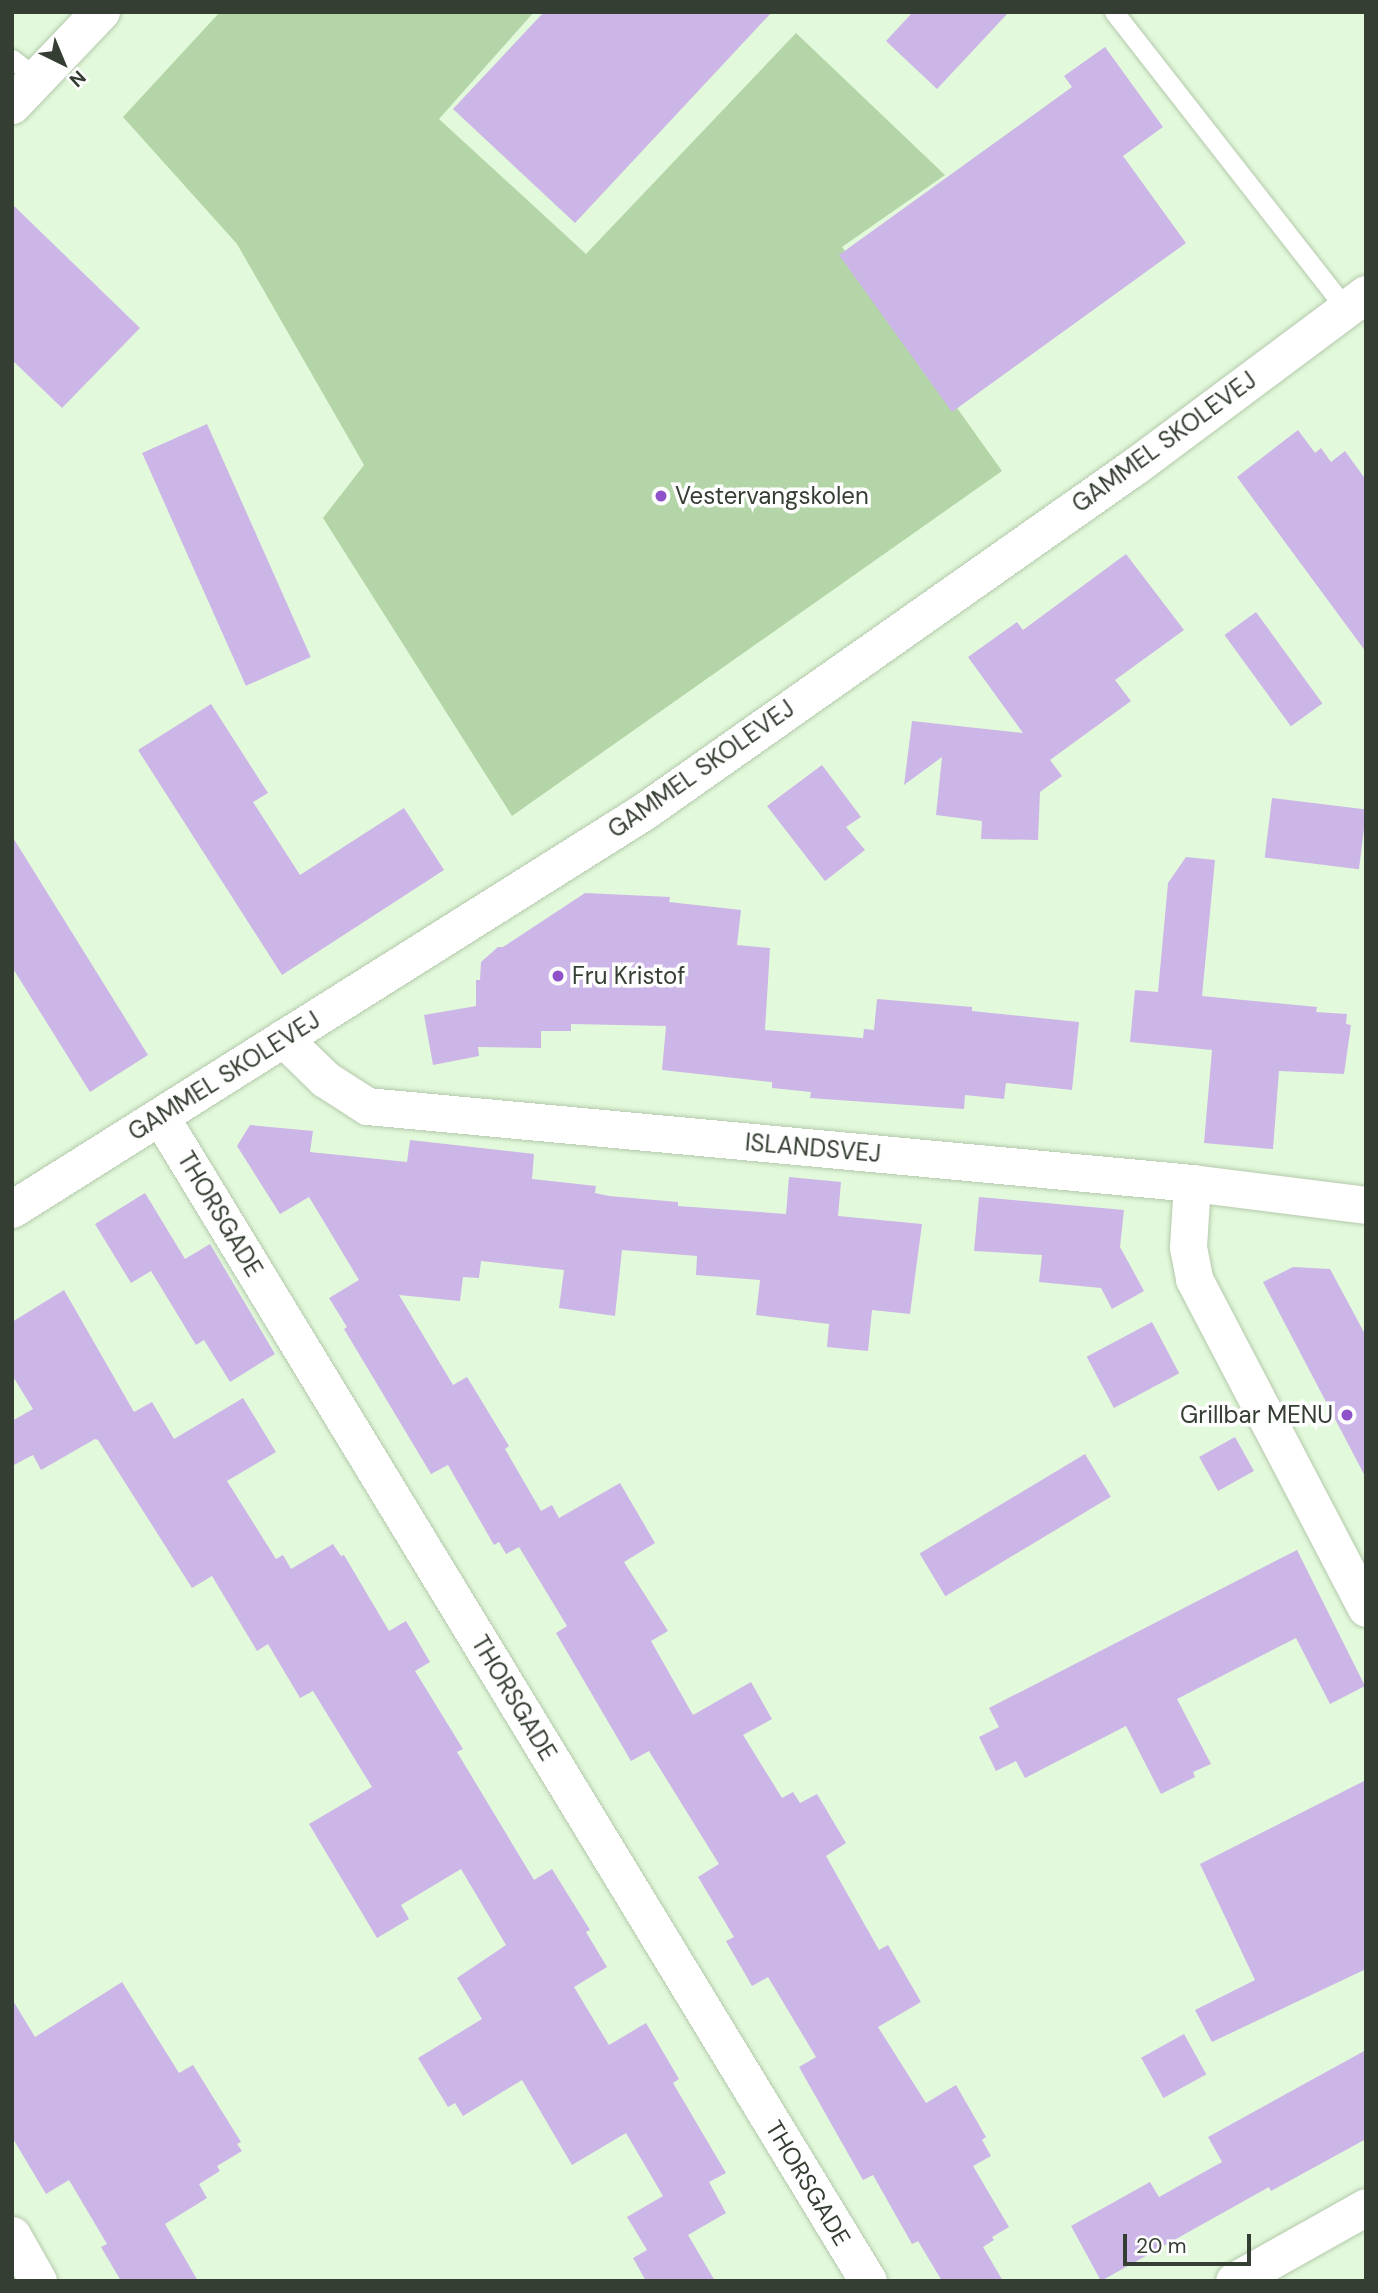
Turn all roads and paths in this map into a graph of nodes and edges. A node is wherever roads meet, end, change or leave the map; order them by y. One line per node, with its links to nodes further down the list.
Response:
1 (101, 12): 3 (street)
2 (1114, 12): 4 (lane)
3 (21, 81)
4 (1356, 302): 5 (street, GAMMEL SKOLEVEJ)
5 (283, 1038): 6 (street, GAMMEL SKOLEVEJ); 7 (street, ISLANDSVEJ)
6 (160, 1116): 9 (street, GAMMEL SKOLEVEJ); 14 (street, THORSGADE)
7 (1192, 1183): 8 (street, ISLANDSVEJ); 10 (street)
8 (1366, 1205)
9 (12, 1209)
10 (1366, 1608)
11 (1366, 2207): 15 (street)
12 (12, 2235): 13 (street)
13 (38, 2281)
14 (868, 2281)
15 (1234, 2281)

